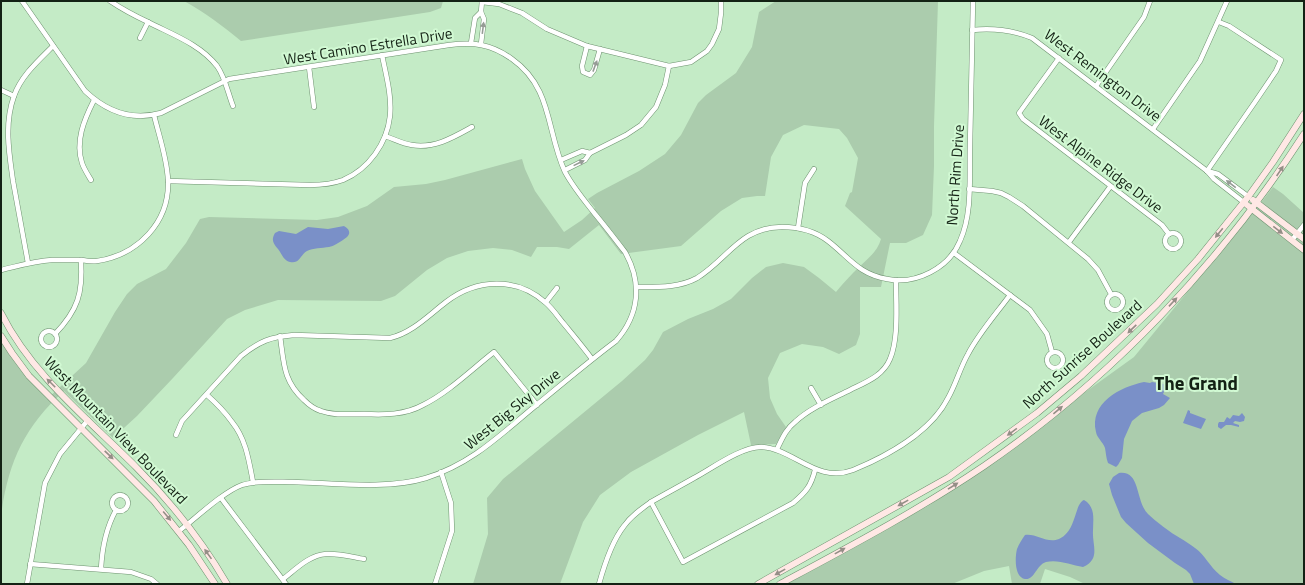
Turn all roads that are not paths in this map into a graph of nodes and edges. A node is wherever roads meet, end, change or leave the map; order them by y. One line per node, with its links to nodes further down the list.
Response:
1 (22, 1): 15 (street, West Camino Estrella Drive)
2 (110, 1): 9 (street)
3 (482, 1): 8 (street); 16 (street)
4 (721, 1): 20 (street)
5 (973, 1): 11 (street, North Rim Drive)
6 (1150, 1): 23 (street)
7 (1227, 1): 10 (street)
8 (481, 12): 13 (street); 14 (street, one-way to 8)
9 (148, 22): 12 (street); 22 (street)
10 (1219, 22): 32 (street); 39 (street)
11 (972, 30): 19 (street, West Remington Drive); 43 (street, North Rim Drive)
12 (140, 38)
13 (471, 43): 14 (street, West Camino Estrella Drive); 18 (street, West Camino Estrella Drive)
14 (481, 44): 36 (street, West Camino Estrella Drive)
15 (53, 46): 25 (street); 26 (street, West Camino Estrella Drive)
16 (587, 46): 17 (street); 17 (street, one-way to 17)
17 (600, 49): 20 (street)
18 (382, 55): 21 (street, West Camino Estrella Drive); 34 (street)
19 (1059, 58): 23 (street, West Remington Drive); 42 (street, West Alpine Ridge Drive)
20 (669, 66): 35 (street)
21 (309, 67): 22 (street, West Camino Estrella Drive); 28 (street)
22 (224, 81): 27 (street); 30 (street, West Camino Estrella Drive)
23 (1096, 86): 32 (street, West Remington Drive)
24 (1, 90): 25 (street)
25 (14, 96): 56 (street)
26 (94, 100): 30 (street, West Camino Estrella Drive); 40 (street)
27 (233, 106)
28 (314, 107)
29 (1304, 114): 44 (street, North Sunrise Boulevard)
30 (154, 115): 41 (street)
31 (472, 127): 34 (street)
32 (1153, 129): 39 (street, West Remington Drive)
33 (1304, 134): 44 (street, North Sunrise Boulevard, one-way to 33)
34 (385, 136): 41 (street)
35 (590, 153): 36 (street); 38 (street, one-way to 35)
36 (561, 160): 38 (street, West Camino Estrella Drive)
37 (814, 169): 47 (street)
38 (565, 170): 59 (street, West Camino Estrella Drive)
39 (1207, 171): 44 (street, West Remington Drive, one-way to 39); 45 (street, West Remington Drive)
40 (91, 180)
41 (168, 181): 55 (street)
42 (1110, 187): 48 (street, West Alpine Ridge Drive); 52 (street)
43 (969, 189): 52 (street); 54 (street, North Rim Drive)
44 (1252, 200): 45 (street, North Sunrise Boulevard); 45 (street, North Sunrise Boulevard); 49 (street)
45 (1248, 206): 51 (street, one-way to 51); 97 (street, North Sunrise Boulevard, one-way to 97); 98 (street, North Sunrise Boulevard, one-way to 45)
46 (1304, 225): 49 (street)
47 (798, 228): 58 (street, North Rim Drive); 59 (street, North Rim Drive)
48 (1169, 234)
49 (1297, 234): 50 (street); 51 (street)
50 (1304, 239)
51 (1292, 240): 53 (street)
52 (1069, 242): 61 (street)
53 (1304, 250)
54 (954, 253): 58 (street, North Rim Drive); 62 (street)
55 (80, 260): 56 (street); 65 (street)
56 (28, 263): 57 (street)
57 (1, 270)
58 (896, 280): 73 (street)
59 (637, 287): 69 (street, West Big Sky Drive)
60 (557, 288): 63 (street)
61 (1111, 294)
62 (1010, 295): 68 (street); 78 (street)
63 (546, 302): 67 (street); 69 (street)
64 (1, 313): 74 (street, West Mountain View Boulevard, one-way to 64)
65 (55, 334)
66 (1, 336): 75 (street, West Mountain View Boulevard)
67 (280, 336): 71 (street); 72 (street)
68 (1052, 352)
69 (592, 359): 72 (street, West Big Sky Drive)
70 (811, 388): 73 (street)
71 (207, 395): 76 (street); 80 (street)
72 (537, 405): 79 (street, West Big Sky Drive)
73 (821, 405): 77 (street)
74 (88, 420): 75 (street); 84 (street, West Mountain View Boulevard)
75 (81, 428): 85 (street, West Mountain View Boulevard, one-way to 85); 87 (street)
76 (176, 435)
77 (777, 449): 78 (street); 82 (street)
78 (815, 470): 82 (street)
79 (441, 472): 80 (street, West Big Sky Drive); 95 (street)
80 (253, 482): 81 (street, West Big Sky Drive)
81 (221, 498): 84 (street, West Big Sky Drive); 89 (street)
82 (651, 502): 96 (street)
83 (116, 510): 88 (street)
84 (187, 525): 85 (street, West Big Sky Drive); 93 (street, West Mountain View Boulevard, one-way to 84)
85 (179, 531): 92 (street, West Mountain View Boulevard)
86 (364, 559): 89 (street)
87 (30, 564): 88 (street); 90 (street)
88 (101, 569): 91 (street)
89 (283, 579): 94 (street)
90 (27, 584)
91 (157, 584)
92 (215, 584)
93 (227, 584)
94 (286, 584)
95 (435, 584)
96 (599, 584)
97 (758, 584)
98 (780, 584)

